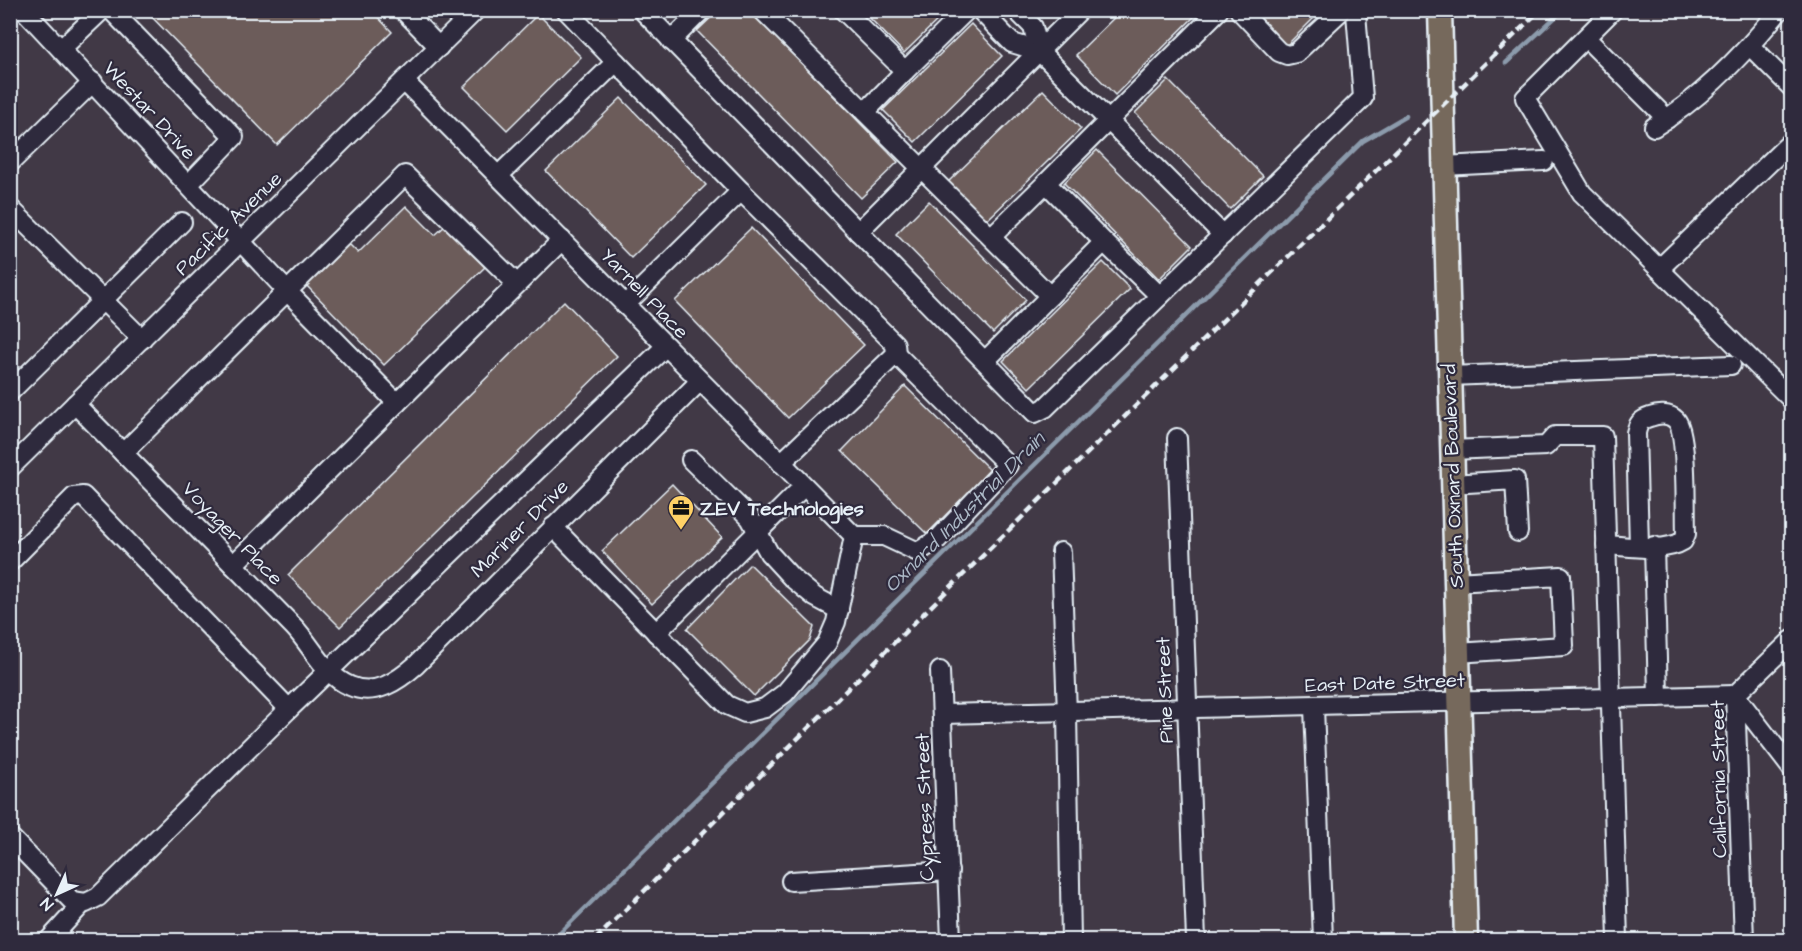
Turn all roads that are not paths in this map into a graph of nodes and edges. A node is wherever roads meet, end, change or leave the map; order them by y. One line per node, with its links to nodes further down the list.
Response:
1 (102, 10): 26 (street)
2 (111, 10): 42 (street)
3 (403, 10): 25 (street)
4 (566, 10): 28 (street)
5 (642, 10): 23 (street)
6 (702, 10): 23 (street)
7 (762, 10): 33 (street)
8 (843, 10): 29 (street)
9 (966, 10): 29 (street)
10 (980, 10): 27 (street)
11 (1016, 10): 27 (street)
12 (1080, 10): 27 (street)
13 (1220, 10): 34 (street)
14 (1239, 10): 15 (street)
15 (1341, 10)
16 (1354, 10): 47 (street)
17 (1440, 10): 38 (main road, South Oxnard Boulevard)
18 (1613, 10): 22 (street)
19 (1780, 10): 24 (street)
20 (24, 11): 26 (street, Westar Drive)
21 (476, 11): 25 (street, Pacific Avenue)
22 (1586, 38): 24 (street); 52 (street)
23 (671, 41): 46 (street)
24 (1750, 46): 32 (street)
25 (439, 47): 30 (street, Pacific Avenue)
26 (61, 49): 31 (street, Westar Drive)
27 (1040, 51): 34 (street); 39 (street)
28 (616, 62): 40 (street); 43 (street)
29 (905, 71): 33 (street)
30 (404, 81): 40 (street, Yarnell Place); 50 (street, Pacific Avenue)
31 (93, 82): 37 (street); 42 (street, Westar Drive)
32 (1791, 88)
33 (865, 112): 39 (street)
34 (1108, 120): 41 (street); 47 (street)
35 (1791, 141): 52 (street)
36 (1544, 161): 38 (street)
37 (10, 163)
38 (1443, 166): 64 (main road, South Oxnard Boulevard)
39 (922, 168): 46 (street); 48 (street)
40 (498, 176): 49 (street, Yarnell Place)
41 (1046, 183): 48 (street); 51 (street)
42 (189, 184): 50 (street, Westar Drive)
43 (741, 190): 58 (street); 61 (street)
44 (10, 208): 57 (street)
45 (182, 222): 57 (street)
46 (858, 232): 62 (street)
47 (1223, 235): 56 (street)
48 (991, 237): 55 (street)
49 (562, 240): 53 (street); 58 (street, Yarnell Place)
50 (242, 242): 54 (street, Westar Drive); 59 (street, Pacific Avenue)
51 (1104, 242): 55 (street); 56 (street)
52 (1659, 269): 67 (street)
53 (517, 284): 54 (street); 68 (street)
54 (287, 291): 68 (street, Westar Drive); 72 (street)
55 (1050, 296): 62 (street)
56 (1160, 296): 62 (street)
57 (103, 300): 59 (street); 66 (street)
58 (625, 305): 60 (street, Yarnell Place)
59 (142, 339): 69 (street, Pacific Avenue)
60 (666, 346): 65 (street, Yarnell Place); 92 (street)
61 (896, 354): 74 (street); 81 (street)
62 (985, 361)
63 (1731, 366): 64 (street)
64 (1449, 376): 71 (main road, South Oxnard Boulevard)
65 (700, 381): 74 (street, Yarnell Place); 78 (street, Mariner Drive)
66 (10, 392)
67 (1791, 400)
68 (397, 403): 86 (street)
69 (75, 404): 72 (street, Voyager Place); 75 (street, Pacific Avenue)
70 (1177, 438): 101 (street, Pine Street)
71 (1451, 450): 76 (main road, South Oxnard Boulevard); 82 (street)
72 (123, 453): 86 (street, Voyager Place)
73 (691, 460): 80 (street)
74 (781, 463): 77 (street, Yarnell Place)
75 (10, 468)
76 (1452, 484): 79 (street); 87 (main road, South Oxnard Boulevard)
77 (804, 486): 80 (street); 81 (street, Yarnell Place)
78 (553, 527): 89 (street); 94 (street, Mariner Drive)
79 (1518, 532)
80 (757, 534): 88 (street); 89 (street)
81 (854, 536): 88 (street)
82 (1606, 545): 83 (street); 97 (street)
83 (1646, 546): 83 (street); 96 (street)
84 (1061, 552): 102 (street)
85 (10, 562): 100 (street)
86 (233, 565): 92 (street, Voyager Place)
87 (1455, 582): 91 (main road, South Oxnard Boulevard); 91 (street)
88 (838, 610): 89 (street)
89 (656, 633)
90 (1791, 640): 95 (street, California Street)
91 (1457, 653): 98 (main road, South Oxnard Boulevard)
92 (330, 671): 94 (street, Voyager Place); 100 (street)
93 (940, 671): 103 (street, Cypress Street)
94 (361, 688)
95 (1736, 695): 96 (street, East Date Street); 104 (street); 116 (street, California Street)
96 (1658, 698): 97 (street, East Date Street)
97 (1611, 699): 98 (street, East Date Street); 115 (street)
98 (1458, 703): 99 (street, East Date Street); 114 (main road, South Oxnard Boulevard)
99 (1314, 706): 101 (street, East Date Street); 113 (street)
100 (290, 709): 108 (street)
101 (1187, 710): 102 (street, East Date Street); 112 (street, Pine Street)
102 (1067, 713): 103 (street, East Date Street); 111 (street)
103 (943, 714): 106 (street, Cypress Street)
104 (1791, 769)
105 (10, 837): 108 (street)
106 (949, 871): 107 (street); 110 (street, Cypress Street)
107 (791, 881)
108 (83, 903): 109 (street)
109 (49, 940)
110 (951, 940)
111 (1071, 940)
112 (1196, 940)
113 (1323, 940)
114 (1466, 940)
115 (1618, 940)
116 (1744, 940)

